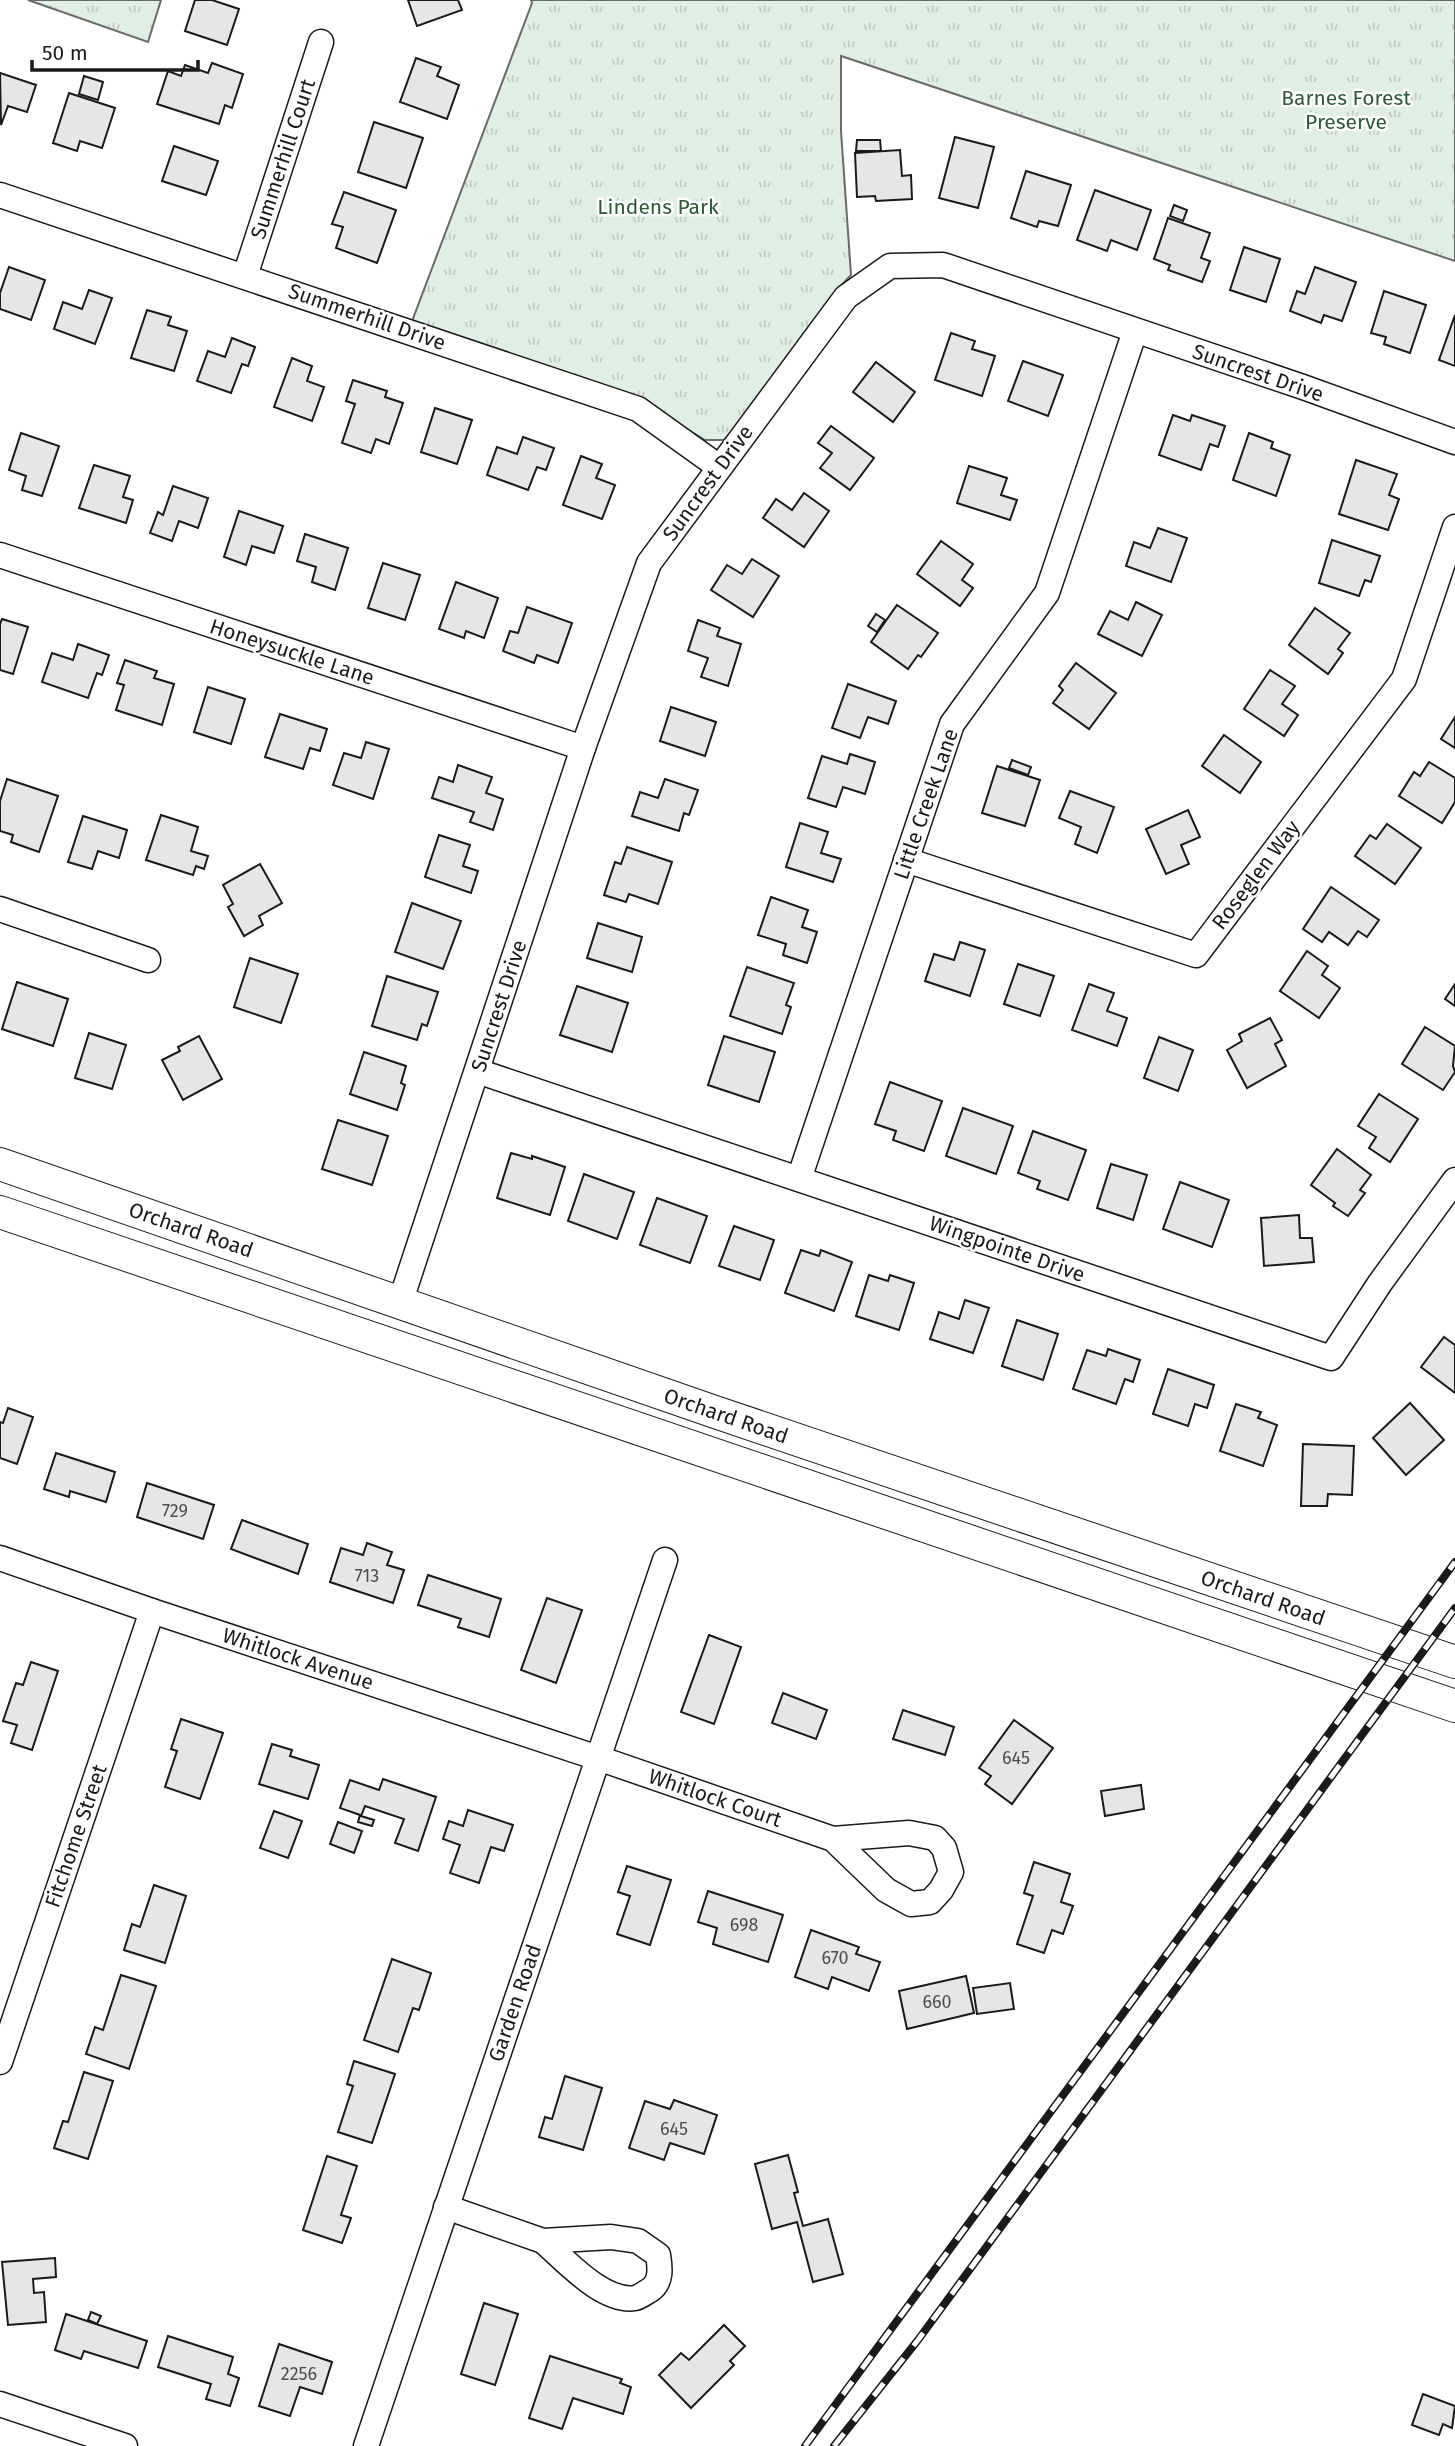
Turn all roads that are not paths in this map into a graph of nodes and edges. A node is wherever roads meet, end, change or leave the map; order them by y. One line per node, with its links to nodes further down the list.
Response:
1 (321, 42): 3 (street, Summerhill Court)
2 (0, 195): 3 (street, Summerhill Drive)
3 (245, 276): 6 (street, Summerhill Drive)
4 (1135, 331): 5 (street, Suncrest Drive); 6 (street, Suncrest Drive); 10 (street, Little Creek Lane)
5 (1455, 442)
6 (719, 467): 9 (street, Suncrest Drive)
7 (1455, 527): 10 (street, Roseglen Way)
8 (0, 555): 9 (street, Honeysuckle Lane)
9 (583, 748): 13 (street, Suncrest Drive)
10 (906, 860): 15 (street, Little Creek Lane)
11 (0, 909): 12 (street)
12 (148, 960)
13 (477, 1071): 15 (street, Wingpointe Drive); 18 (street, Suncrest Drive)
14 (0, 1164): 18 (main road, Orchard Road)
15 (799, 1179): 16 (street, Wingpointe Drive)
16 (1455, 1180)
17 (0, 1212): 23 (main road, Orchard Road)
18 (400, 1303): 22 (main road, Orchard Road)
19 (0, 1558): 21 (street, Whitlock Avenue)
20 (665, 1560): 24 (street, Garden Road)
21 (152, 1611): 24 (street, Whitlock Avenue); 26 (street, Fitchome Street)
22 (1455, 1662)
23 (1455, 1706)
24 (598, 1758): 25 (street, Whitlock Court); 27 (street, Garden Road)
25 (833, 1839)
26 (0, 2062)
27 (446, 2207): 28 (street); 31 (street, Garden Road)
28 (543, 2241)
29 (0, 2404): 30 (street)
30 (125, 2446)
31 (366, 2446)

